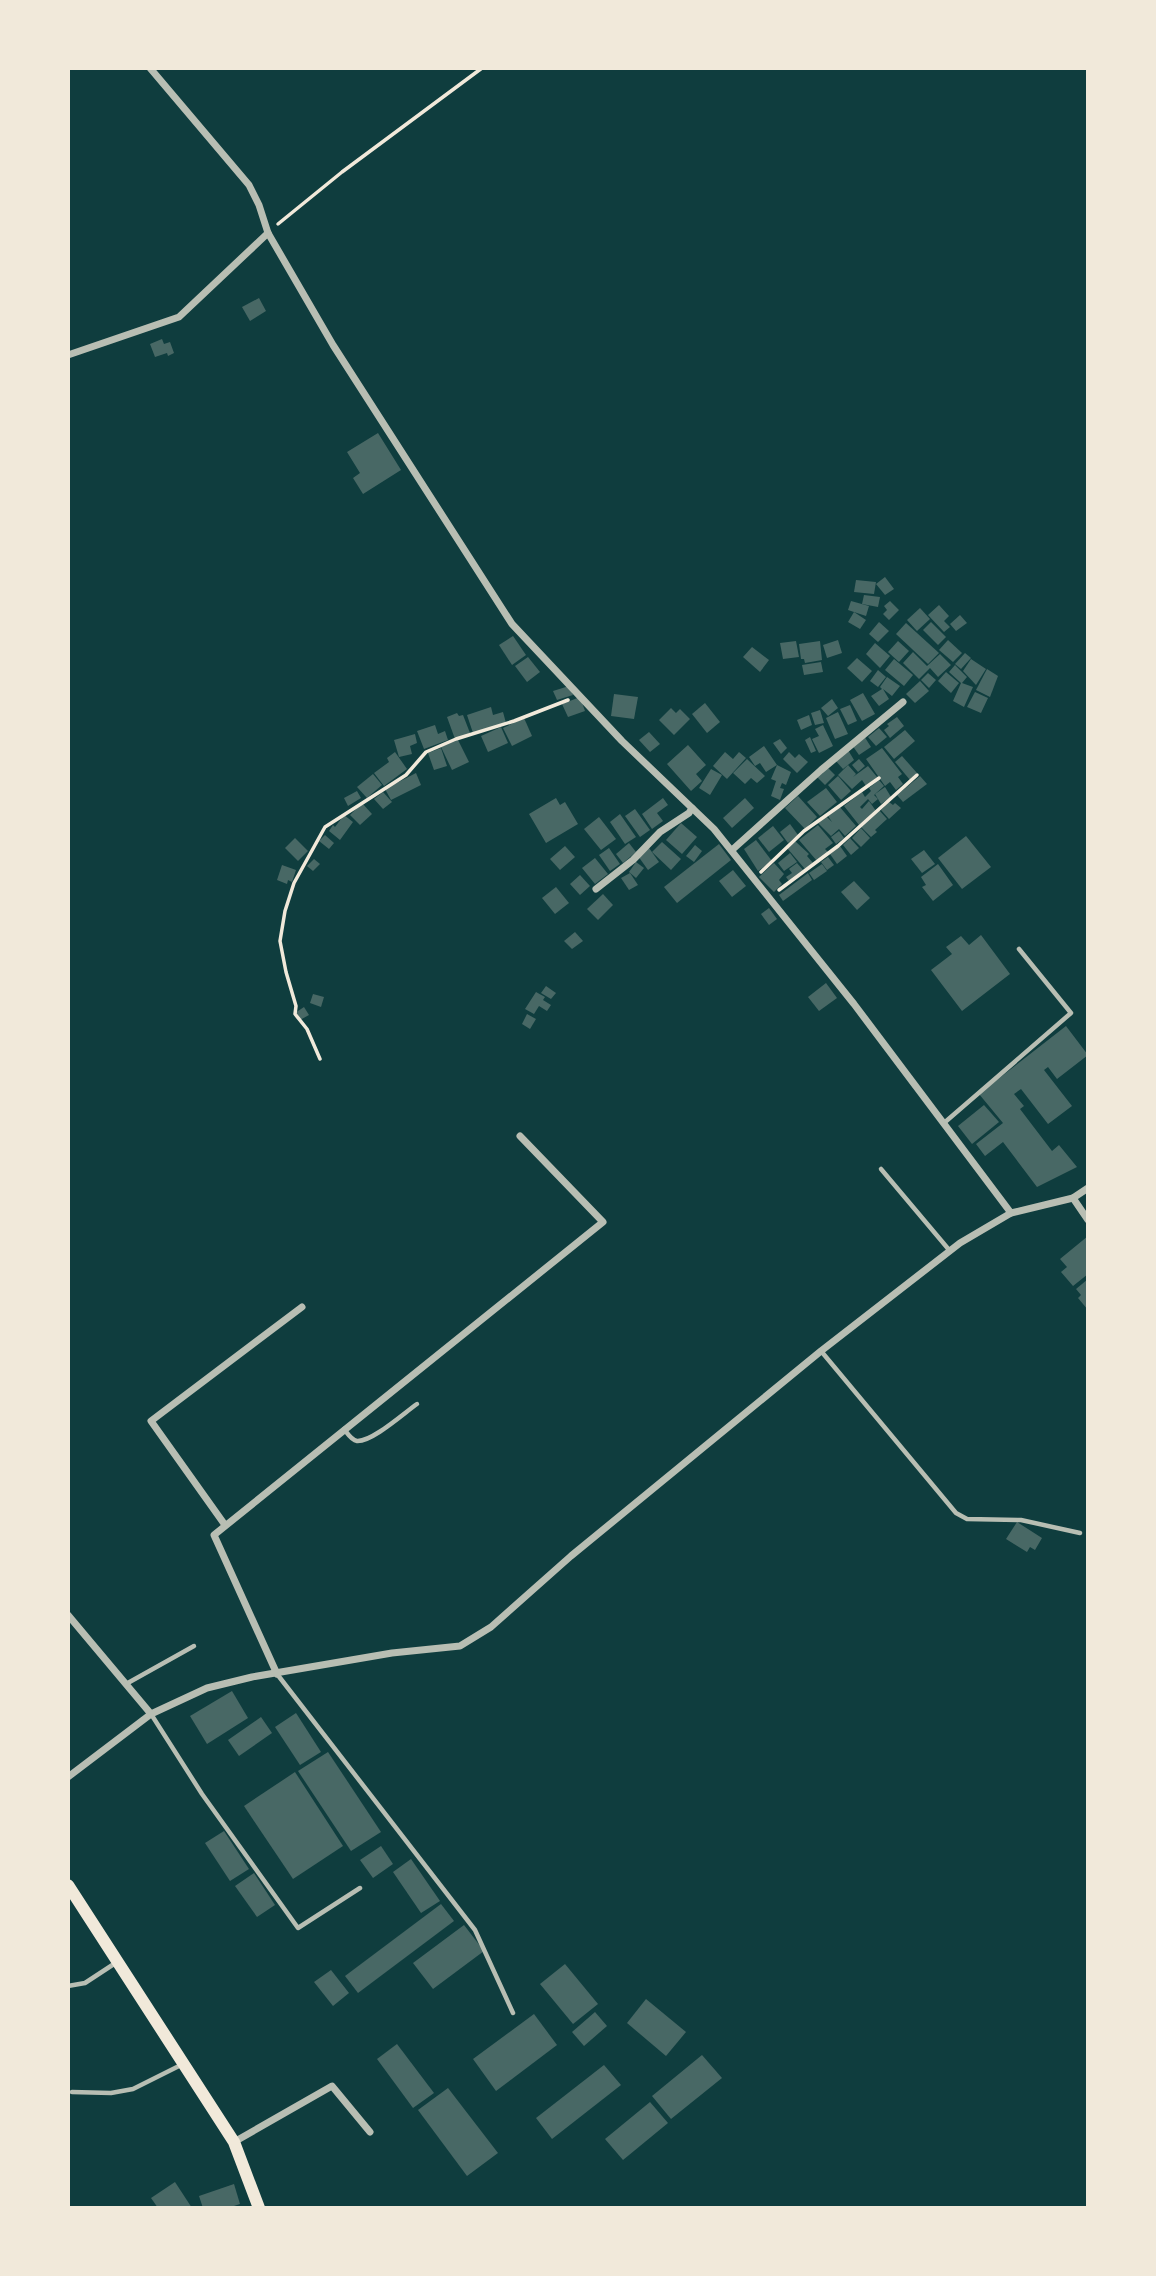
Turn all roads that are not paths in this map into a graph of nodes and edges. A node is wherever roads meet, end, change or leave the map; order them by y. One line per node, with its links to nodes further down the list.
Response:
1 (150, 68): 2 (street)
2 (268, 233): 3 (street); 5 (street)
3 (68, 355)
4 (903, 702): 6 (street)
5 (692, 808): 6 (street); 7 (street)
6 (732, 850): 9 (street)
7 (596, 889)
8 (1019, 949): 9 (lane)
9 (944, 1123): 14 (street)
10 (520, 1136): 20 (street)
11 (881, 1169): 16 (lane)
12 (1088, 1188): 13 (street)
13 (1073, 1198): 14 (street); 15 (street)
14 (1011, 1213): 16 (street)
15 (1088, 1220)
16 (950, 1251): 18 (street)
17 (302, 1307): 21 (street)
18 (821, 1351): 22 (lane); 25 (street)
19 (417, 1405): 20 (lane)
20 (344, 1429): 21 (street)
21 (225, 1525): 25 (street)
22 (1080, 1533)
23 (68, 1615): 26 (street)
24 (194, 1646): 26 (lane)
25 (277, 1674): 27 (street); 33 (lane)
26 (126, 1684): 27 (street)
27 (151, 1713): 28 (street); 30 (lane)
28 (68, 1777)
29 (68, 1885): 31 (main road)
30 (360, 1888)
31 (117, 1962): 32 (lane); 34 (main road)
32 (68, 1986)
33 (513, 2012)
34 (183, 2063): 35 (lane); 37 (main road)
35 (72, 2092)
36 (370, 2132): 37 (street)
37 (234, 2142): 38 (main road)
38 (259, 2208)

